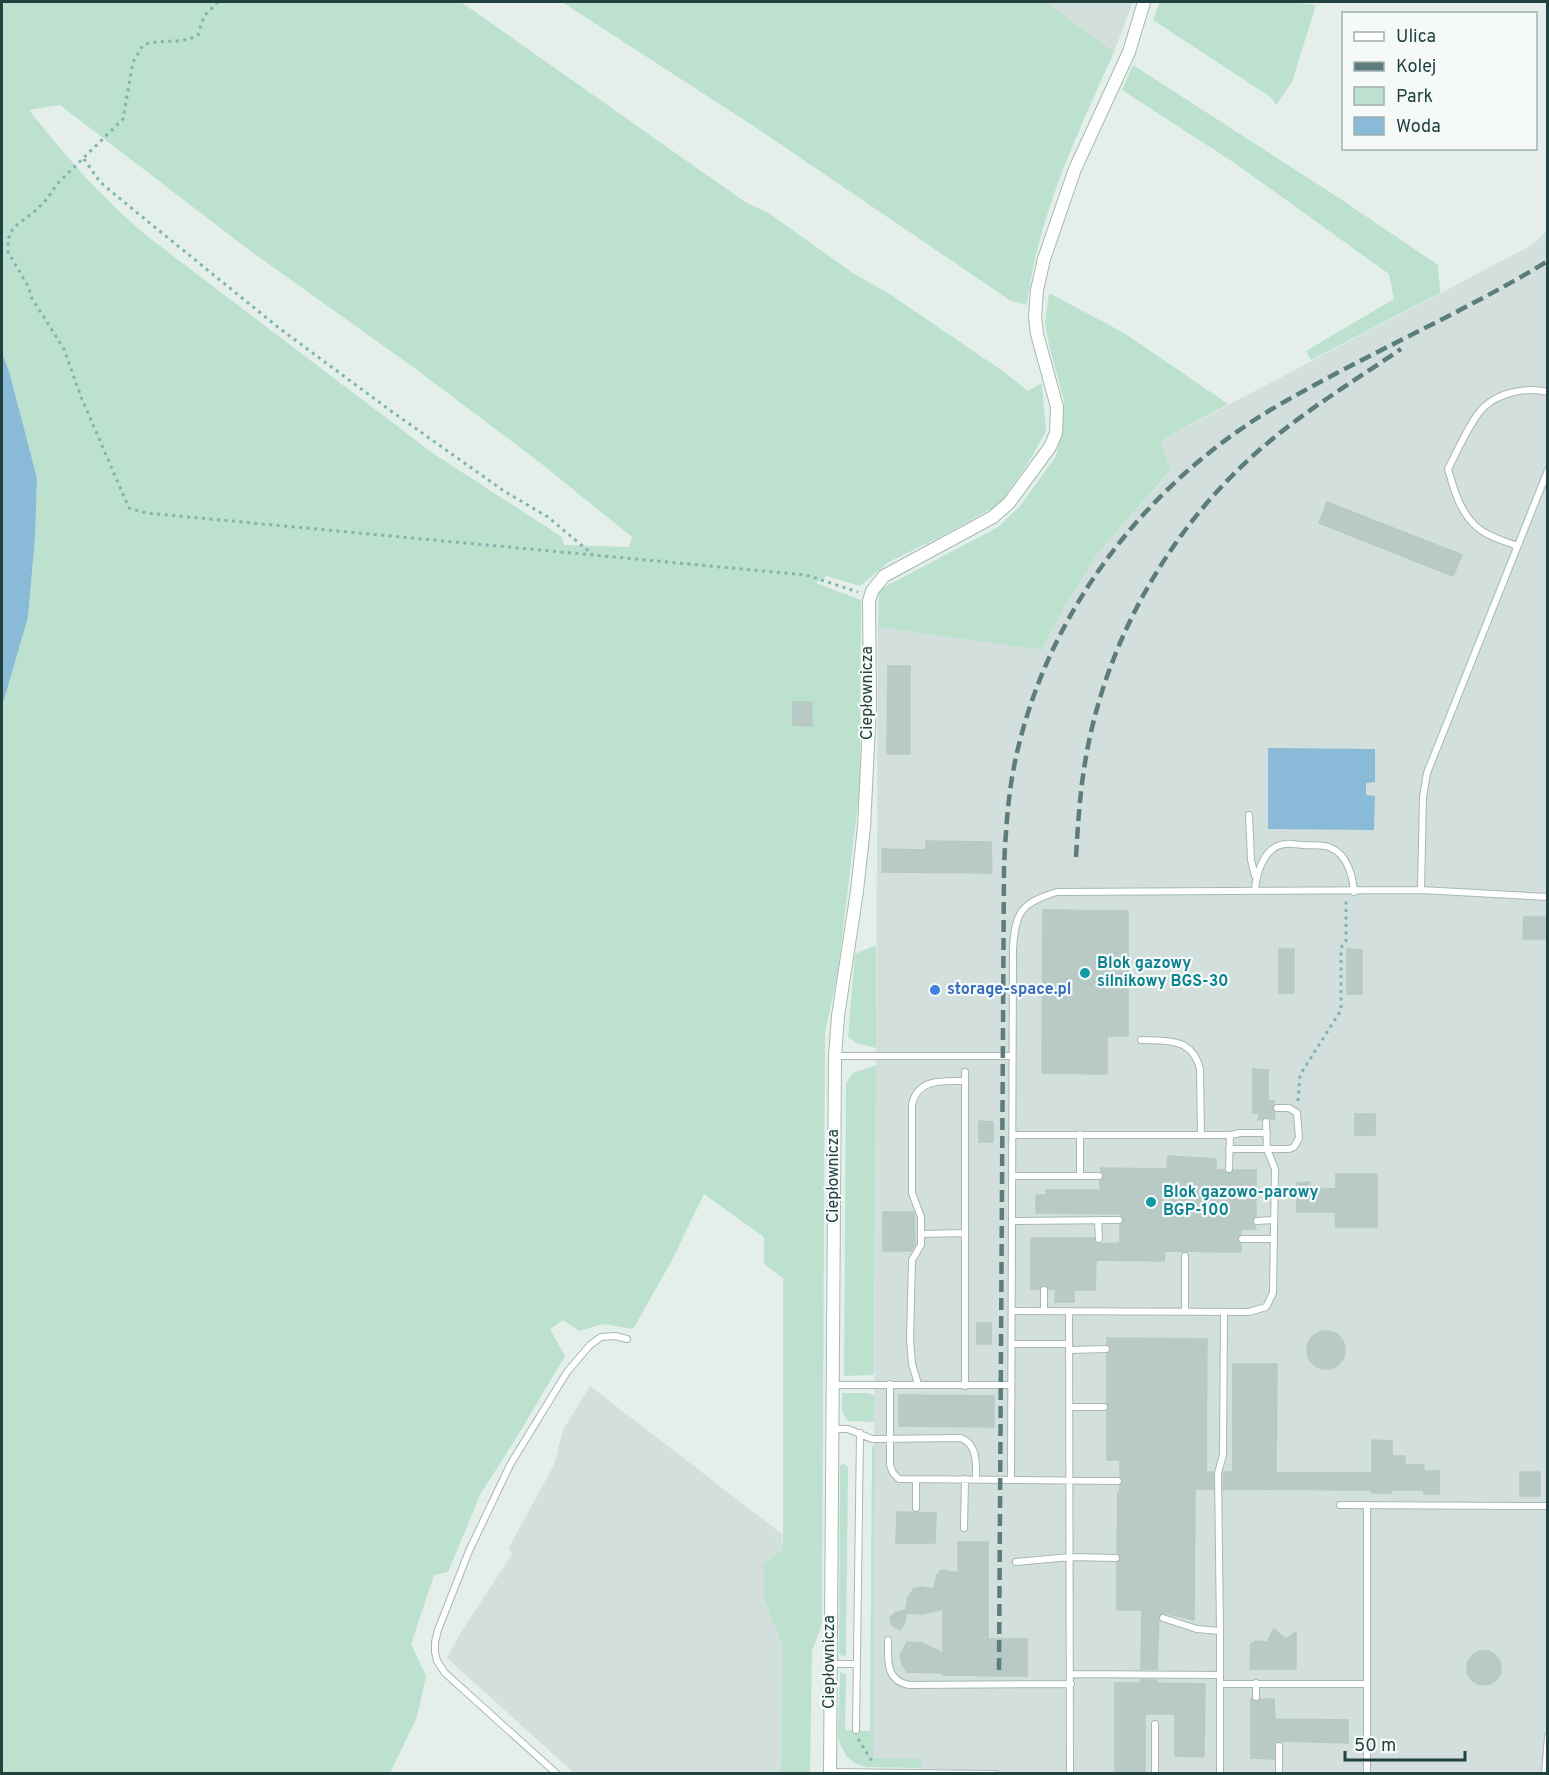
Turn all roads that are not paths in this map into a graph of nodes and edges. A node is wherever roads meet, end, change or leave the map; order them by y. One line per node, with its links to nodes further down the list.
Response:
1 (1144, 2): 12 (street, Ciepłownicza)
2 (1548, 392): 4 (lane)
3 (1548, 470): 4 (lane)
4 (1517, 546): 7 (lane)
5 (1250, 815): 6 (lane)
6 (1256, 876): 8 (lane); 9 (lane)
7 (1421, 890): 9 (lane); 10 (lane)
8 (1255, 891): 9 (lane); 13 (lane)
9 (1350, 892)
10 (1548, 897)
11 (1141, 1041): 21 (lane)
12 (835, 1056): 13 (lane); 52 (street, Ciepłownicza)
13 (1012, 1056): 20 (lane)
14 (965, 1071): 15 (lane)
15 (965, 1081): 34 (lane); 35 (lane)
16 (1277, 1108): 24 (lane)
17 (1266, 1122): 18 (lane)
18 (1267, 1133): 22 (lane); 24 (lane)
19 (1080, 1134): 20 (lane); 21 (lane); 27 (lane)
20 (1012, 1135): 26 (lane)
21 (1201, 1135): 22 (lane)
22 (1230, 1136): 23 (lane)
23 (1229, 1149): 24 (lane); 25 (lane)
24 (1267, 1149): 30 (lane)
25 (1229, 1169)
26 (1012, 1176): 27 (lane); 31 (lane)
27 (1080, 1176): 28 (lane)
28 (1099, 1176)
29 (1119, 1220): 32 (lane)
30 (1274, 1220): 33 (lane); 38 (lane)
31 (1012, 1221): 32 (lane); 41 (lane)
32 (1098, 1221): 36 (lane)
33 (1257, 1221)
34 (964, 1233): 35 (lane); 54 (lane)
35 (921, 1234): 51 (lane)
36 (1099, 1239)
37 (1242, 1239): 38 (lane)
38 (1274, 1239): 45 (lane)
39 (1185, 1256): 44 (lane)
40 (1044, 1290): 42 (lane)
41 (1012, 1311): 42 (lane); 47 (lane)
42 (1044, 1311): 43 (lane)
43 (1069, 1311): 44 (lane); 48 (lane)
44 (1185, 1311): 45 (lane)
45 (1224, 1312): 75 (lane)
46 (627, 1339): 90 (lane)
47 (1012, 1344): 48 (lane); 53 (lane)
48 (1070, 1347): 49 (lane); 55 (lane)
49 (1106, 1349)
50 (890, 1383): 51 (lane); 52 (lane); 59 (lane)
51 (918, 1384): 54 (lane)
52 (832, 1385): 57 (street, Ciepłownicza)
53 (1011, 1385): 54 (lane); 62 (lane)
54 (965, 1386)
55 (1070, 1407): 56 (lane); 64 (lane)
56 (1104, 1407)
57 (832, 1429): 58 (lane); 77 (street, Ciepłownicza)
58 (860, 1433): 59 (lane); 78 (lane)
59 (890, 1438): 61 (lane); 63 (lane)
60 (965, 1479): 61 (lane); 63 (lane); 70 (lane)
61 (976, 1479): 62 (lane)
62 (1011, 1479): 64 (lane)
63 (916, 1480): 69 (lane)
64 (1070, 1481): 65 (lane); 71 (lane)
65 (1119, 1481)
66 (1340, 1505): 67 (lane)
67 (1367, 1505): 68 (lane); 84 (lane)
68 (1548, 1506)
69 (916, 1508)
70 (964, 1528)
71 (1070, 1557): 72 (lane); 73 (lane); 79 (lane)
72 (1116, 1558)
73 (1016, 1562)
74 (1163, 1618): 75 (lane)
75 (1220, 1630): 80 (lane)
76 (888, 1640): 82 (lane)
77 (830, 1664): 78 (lane); 91 (street, Ciepłownicza)
78 (857, 1664): 87 (lane)
79 (1071, 1674): 80 (lane); 82 (lane)
80 (1220, 1675): 83 (lane)
81 (1256, 1683): 83 (lane); 84 (lane); 85 (lane)
82 (1071, 1684): 93 (lane)
83 (1220, 1684): 95 (lane)
84 (1366, 1684): 97 (lane)
85 (1256, 1697)
86 (1155, 1724): 94 (lane)
87 (856, 1730)
88 (1548, 1736): 98 (lane)
89 (1280, 1746): 96 (lane)
90 (558, 1773)
91 (830, 1773): 92 (lane)
92 (995, 1773)
93 (1070, 1773)
94 (1155, 1773)
95 (1220, 1773)
96 (1280, 1773)
97 (1366, 1773)
98 (1545, 1773)

